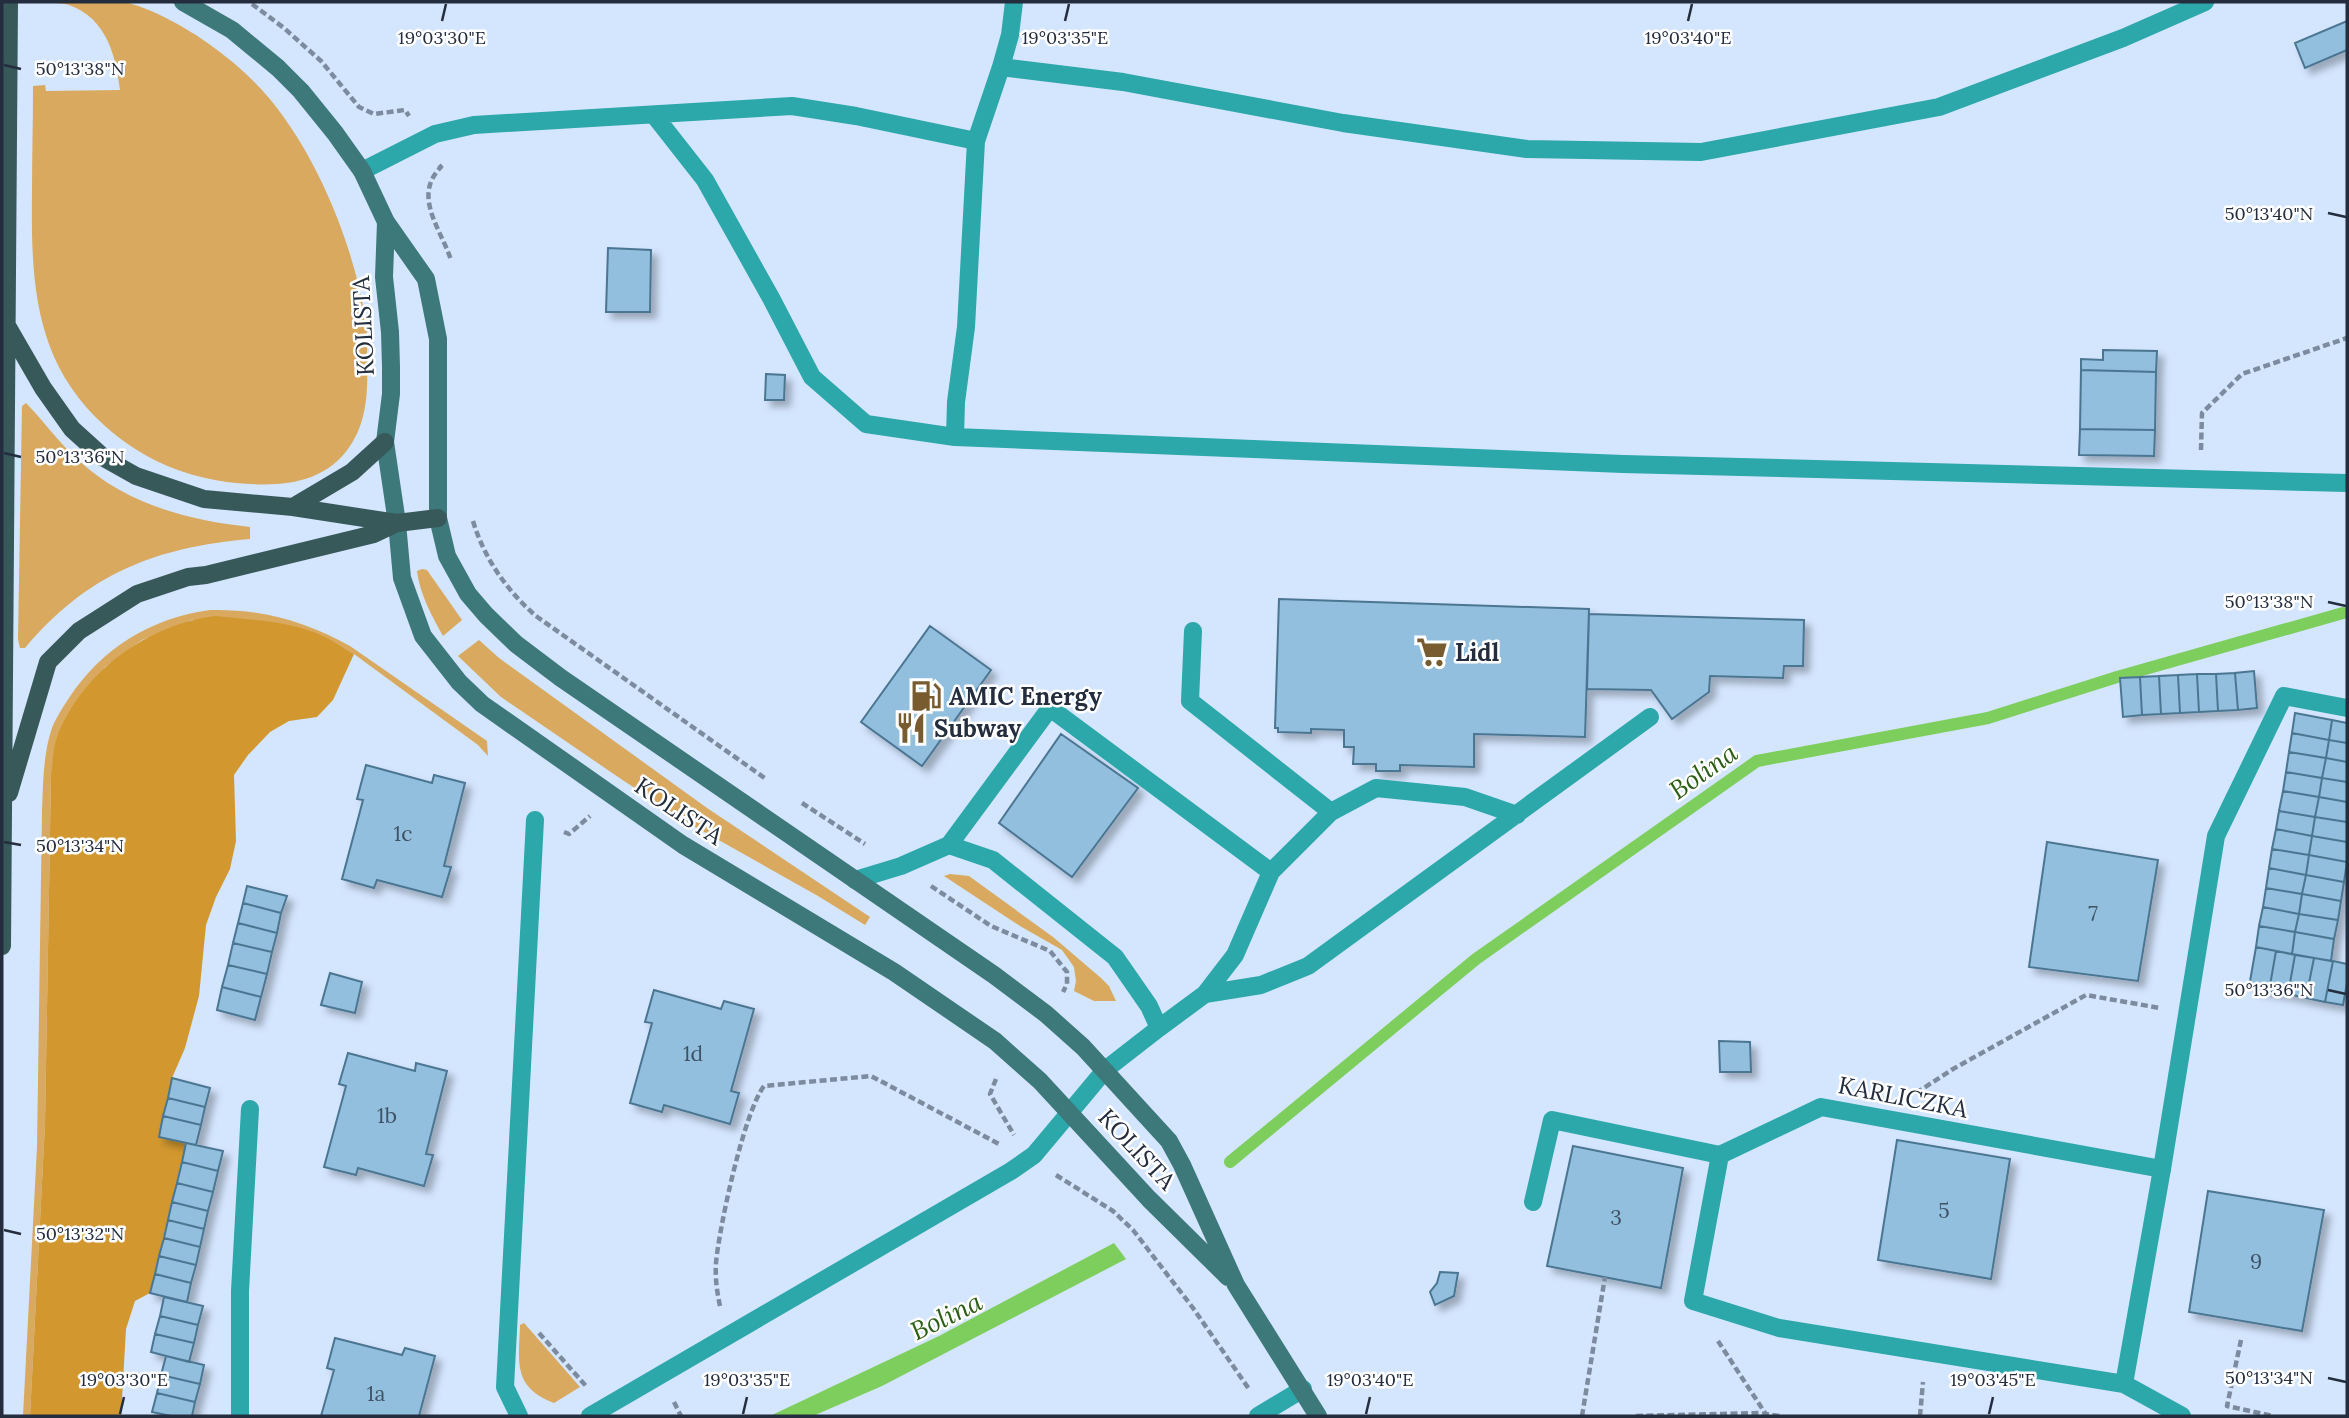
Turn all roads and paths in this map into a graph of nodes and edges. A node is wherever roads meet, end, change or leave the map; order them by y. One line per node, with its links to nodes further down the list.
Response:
1 (183, 2): 11 (street, KOLISTA)
2 (249, 2): 8 (path)
3 (1014, 2): 6 (street)
4 (2204, 2): 6 (street)
5 (9, 3): 14 (main road)
6 (1001, 67): 9 (street)
7 (654, 115): 9 (street); 11 (street); 16 (street)
8 (411, 119)
9 (976, 141): 16 (street)
10 (435, 158): 13 (path)
11 (362, 171): 12 (street, KOLISTA)
12 (386, 222): 17 (street, KOLISTA); 22 (street, KOLISTA)
13 (453, 265)
14 (6, 324): 20 (main road); 30 (main road)
15 (2347, 338): 18 (path)
16 (955, 437): 18 (street)
17 (385, 443): 20 (main road); 23 (street, KOLISTA)
18 (2200, 478): 19 (street)
19 (2347, 483)
20 (293, 507): 23 (main road)
21 (471, 517): 27 (path)
22 (438, 518): 23 (main road); 38 (street, KOLISTA)
23 (397, 523): 30 (main road); 47 (street, KOLISTA)
24 (1193, 631): 29 (street)
25 (2347, 708): 42 (street)
26 (1650, 717): 31 (street)
27 (768, 780)
28 (800, 802): 36 (path)
29 (1331, 812): 31 (street); 37 (street)
30 (3, 813): 39 (main road)
31 (1517, 815): 40 (street)
32 (536, 820): 67 (street)
33 (585, 823): 34 (path)
34 (569, 834)
35 (949, 845): 36 (street); 37 (street); 43 (street)
36 (901, 866): 38 (street); 41 (path)
37 (1271, 872): 40 (street)
38 (855, 880): 44 (street, KOLISTA)
39 (2, 946)
40 (1205, 994): 43 (street)
41 (1060, 997)
42 (2187, 1012): 48 (path); 52 (street)
43 (1159, 1028): 44 (street)
44 (1105, 1070): 47 (street); 56 (street, KOLISTA)
45 (989, 1094): 49 (path)
46 (250, 1109): 66 (street)
47 (1070, 1112): 56 (street, KOLISTA); 68 (street)
48 (1877, 1118): 51 (street, KARLICZKA); 52 (street, KARLICZKA)
49 (1016, 1138)
50 (999, 1144): 58 (path)
51 (1720, 1155): 54 (street); 57 (street)
52 (2162, 1169): 61 (street)
53 (1049, 1170): 64 (path)
54 (1533, 1202)
55 (1605, 1277): 70 (path)
56 (1236, 1285): 62 (street, KOLISTA)
57 (1693, 1301): 61 (street); 65 (path)
58 (721, 1314)
59 (538, 1331): 63 (path)
60 (2241, 1340): 74 (path)
61 (2124, 1384): 73 (street)
62 (1303, 1389): 64 (street); 69 (street, KOLISTA)
63 (580, 1395)
64 (1261, 1415)
65 (1767, 1415): 71 (path); 72 (path)
66 (240, 1416)
67 (519, 1416)
68 (590, 1416)
69 (1318, 1416)
70 (1582, 1416)
71 (1636, 1416)
72 (1780, 1416)
73 (2182, 1416)
74 (2273, 1416)

